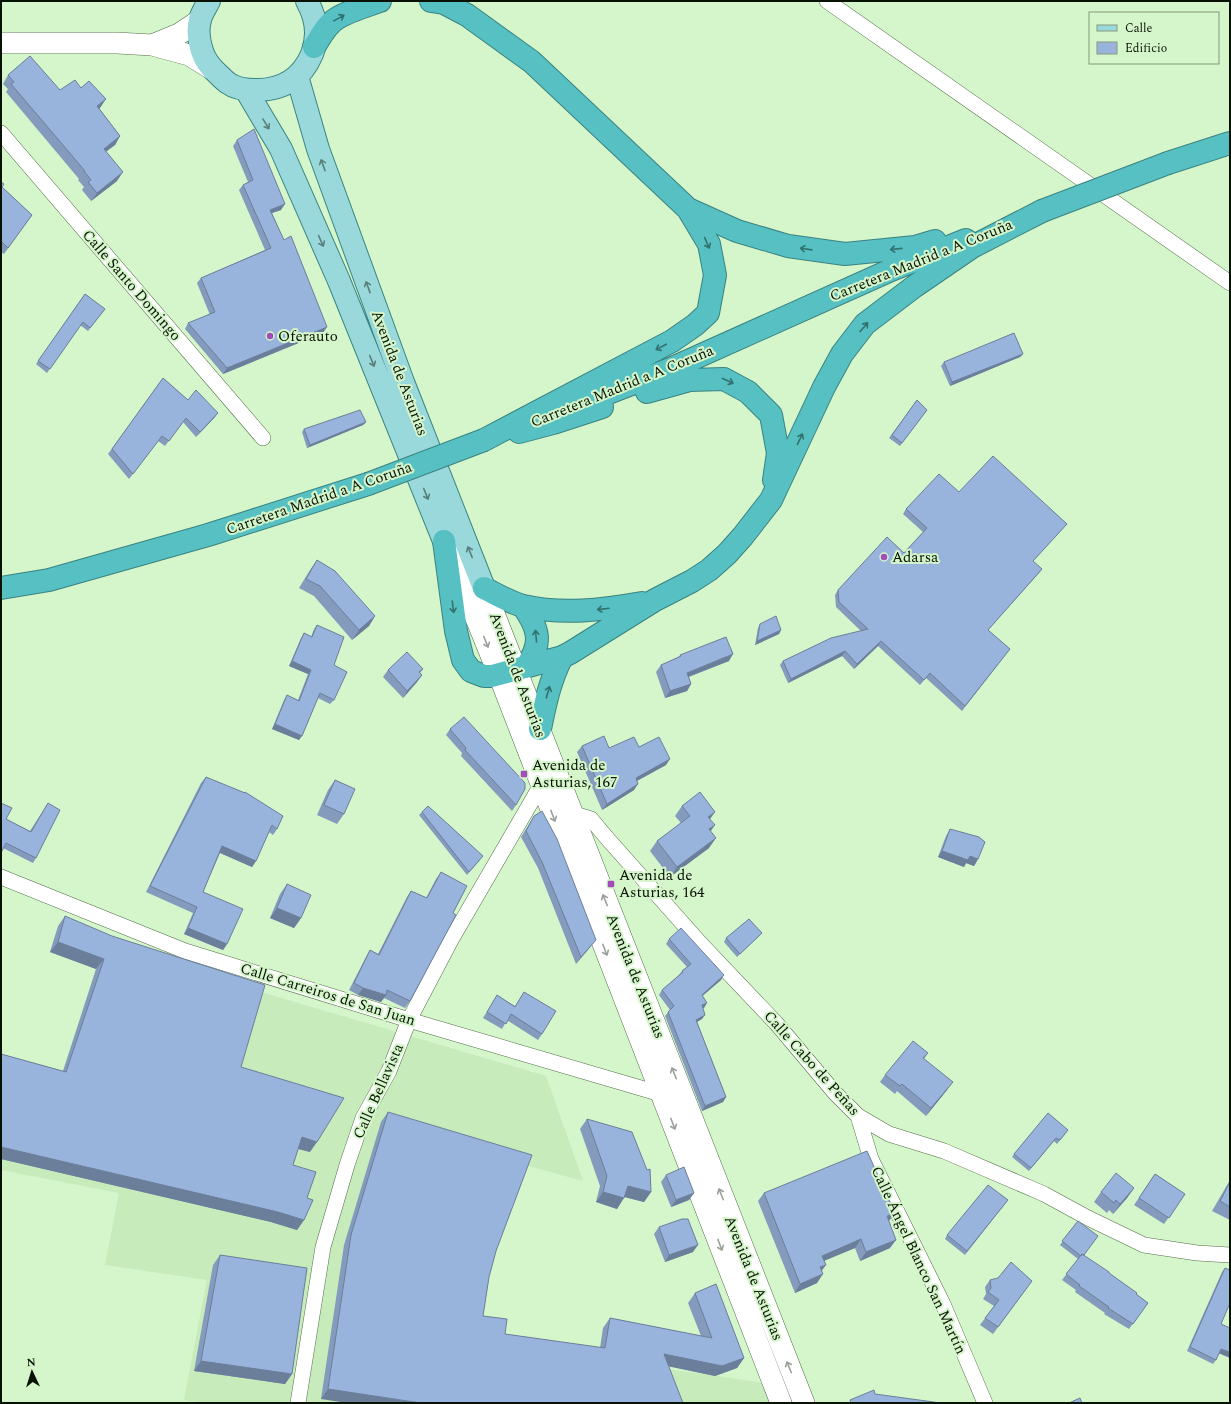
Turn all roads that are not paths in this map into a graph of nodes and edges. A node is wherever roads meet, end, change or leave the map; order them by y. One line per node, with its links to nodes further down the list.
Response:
1 (307, 1): 8 (main road)
2 (380, 1): 8 (highway, one-way to 2)
3 (827, 1): 16 (street)
4 (440, 2): 14 (highway)
5 (204, 10): 7 (main road); 9 (main road)
6 (1, 42): 7 (main road)
7 (152, 45): 9 (main road)
8 (314, 47): 10 (main road)
9 (210, 68): 11 (main road)
10 (297, 76): 11 (main road); 22 (main road, Avenida de Asturias, one-way to 10)
11 (246, 90): 20 (main road, Avenida de Asturias, one-way to 20)
12 (1, 133): 17 (street, Calle Santo Domingo)
13 (1230, 143): 15 (highway, Carretera Madrid a A Coruña, bridge)
14 (688, 209): 15 (highway, one-way to 14); 18 (highway, one-way to 18)
15 (1042, 211): 18 (highway, Carretera Madrid a A Coruña); 19 (highway, one-way to 15)
16 (1230, 283)
17 (263, 438)
18 (484, 440): 19 (highway, one-way to 19); 21 (highway, Carretera Madrid a A Coruña, bridge)
19 (771, 500): 23 (highway)
20 (444, 541): 26 (highway, one-way to 26)
21 (1, 588)
22 (484, 588): 24 (highway); 26 (main road, Avenida de Asturias, one-way to 22)
23 (655, 600): 24 (highway, one-way to 24); 25 (highway)
24 (524, 606): 26 (highway, one-way to 24)
25 (562, 657): 26 (highway); 27 (highway, one-way to 25)
26 (514, 670): 27 (main road, Avenida de Asturias); 28 (main road, Avenida de Asturias)
27 (540, 729): 29 (main road, Avenida de Asturias)
28 (541, 785): 31 (street, Calle Bellavista); 32 (main road, Avenida de Asturias, one-way to 32)
29 (571, 813): 33 (street, Calle Cabo de Peñas); 37 (main road, Avenida de Asturias, one-way to 29)
30 (1, 877): 31 (street, Calle Carreiros de San Juan)
31 (410, 1020): 32 (street, Calle Carreiros de San Juan); 35 (street, Calle Bellavista)
32 (661, 1094): 36 (main road, Avenida de Asturias, one-way to 36)
33 (858, 1116): 34 (street, Calle Cabo de Peñas); 38 (street, Calle Ángel Blanco San Martín)
34 (1230, 1256)
35 (298, 1403)
36 (781, 1403)
37 (804, 1403)
38 (985, 1403)

